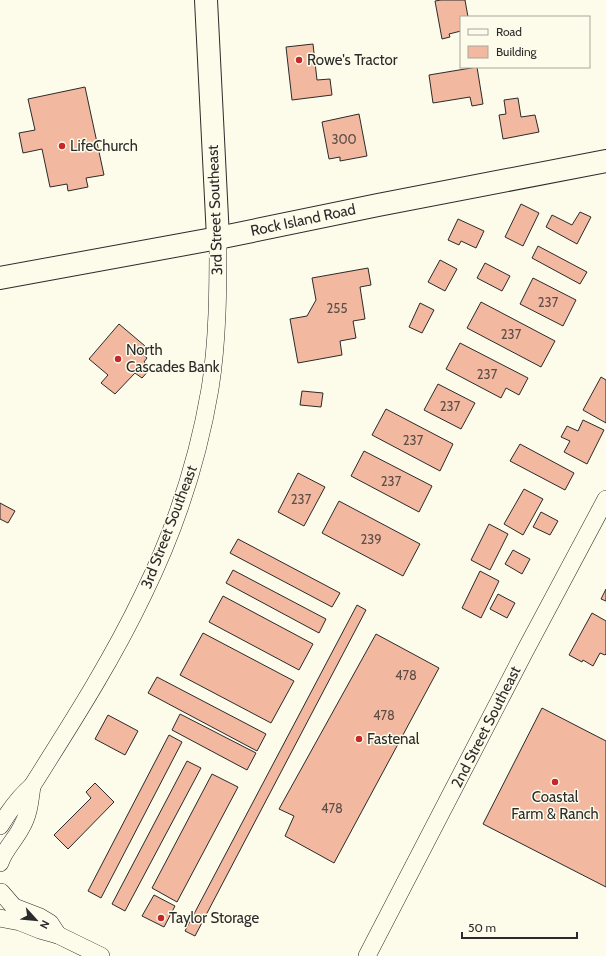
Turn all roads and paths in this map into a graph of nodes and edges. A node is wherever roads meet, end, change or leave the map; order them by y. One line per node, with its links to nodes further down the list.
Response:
1 (206, 0): 3 (main road, 3rd Street Southeast)
2 (606, 161): 3 (main road, Rock Island Road)
3 (218, 238): 4 (main road, Rock Island Road); 6 (street, 3rd Street Southeast)
4 (0, 278)
5 (605, 505): 13 (street, 2nd Street Southeast)
6 (32, 786): 7 (street, 3rd Street Southeast); 8 (street, 3rd Street Southeast)
7 (0, 826)
8 (0, 863)
9 (0, 892): 11 (street)
10 (0, 918): 11 (street)
11 (58, 935): 12 (street)
12 (101, 956)
13 (368, 956)

